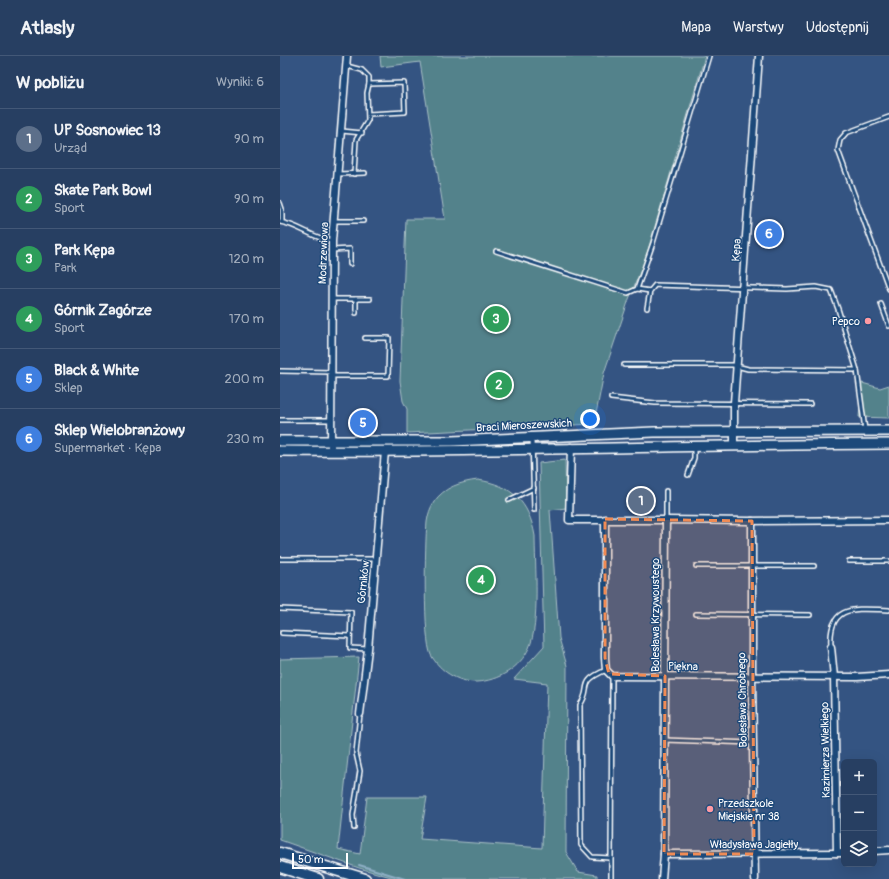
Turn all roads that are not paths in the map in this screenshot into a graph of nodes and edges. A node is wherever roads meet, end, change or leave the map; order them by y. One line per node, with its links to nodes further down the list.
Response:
1 (347, 56): 4 (street, Modrzewiowa)
2 (709, 56): 22 (lane)
3 (759, 56): 21 (street, Kępa)
4 (346, 66): 5 (lane); 8 (street, Modrzewiowa)
5 (369, 84): 6 (lane); 6 (lane)
6 (368, 114): 9 (lane)
7 (889, 117): 23 (lane)
8 (341, 131): 9 (lane); 11 (street, Modrzewiowa)
9 (362, 133): 12 (lane)
10 (364, 173): 12 (lane)
11 (338, 174): 12 (lane); 14 (street, Modrzewiowa)
12 (354, 174)
13 (280, 203): 16 (lane)
14 (334, 220): 15 (lane); 17 (street, Modrzewiowa)
15 (363, 221)
16 (281, 222): 17 (lane)
17 (332, 240): 18 (street, Modrzewiowa)
18 (332, 250): 20 (lane); 25 (street, Modrzewiowa)
19 (496, 251): 22 (lane)
20 (350, 264)
21 (743, 288): 24 (lane); 34 (street, Kępa); 35 (lane)
22 (637, 289): 24 (lane)
23 (889, 289)
24 (650, 291): 29 (lane)
25 (332, 299): 26 (lane); 37 (street, Modrzewiowa)
26 (356, 299): 27 (lane); 30 (lane)
27 (370, 299)
28 (881, 304): 31 (lane)
29 (647, 308)
30 (356, 313)
31 (889, 326)
32 (365, 338): 37 (lane)
33 (624, 365): 34 (lane)
34 (737, 367): 35 (lane); 39 (street, Kępa)
35 (857, 370): 43 (lane)
36 (280, 371): 37 (lane)
37 (332, 374): 42 (street, Modrzewiowa)
38 (611, 398): 39 (lane)
39 (734, 403): 40 (lane); 44 (street, Kępa)
40 (810, 404)
41 (280, 420): 42 (lane)
42 (331, 420): 48 (street, Modrzewiowa)
43 (866, 430): 44 (main road, Braci Mieroszewskich); 45 (main road, Braci Mieroszewskich)
44 (734, 431): 46 (main road, Braci Mieroszewskich); 51 (street, Kępa)
45 (889, 431)
46 (532, 437): 48 (main road, Braci Mieroszewskich); 53 (lane)
47 (280, 441): 48 (main road, Braci Mieroszewskich)
48 (331, 441): 56 (street, Modrzewiowa)
49 (889, 444): 51 (main road, Braci Mieroszewskich)
50 (694, 445): 51 (main road, Braci Mieroszewskich); 52 (main road, Braci Mieroszewskich); 57 (lane)
51 (734, 445)
52 (570, 448): 53 (main road, Braci Mieroszewskich); 62 (street)
53 (533, 449): 55 (main road, Braci Mieroszewskich); 58 (lane)
54 (280, 451): 56 (main road, Braci Mieroszewskich)
55 (385, 451): 56 (main road, Braci Mieroszewskich); 67 (street, Górników)
56 (331, 452)
57 (688, 475)
58 (534, 488): 60 (lane); 61 (lane)
59 (666, 491): 63 (lane)
60 (509, 500)
61 (534, 510)
62 (605, 519): 63 (street); 82 (street)
63 (666, 520): 65 (street); 85 (street, Bolesława Krzywoustego)
64 (889, 520): 65 (street)
65 (752, 521): 71 (street, Bolesława Chrobrego)
66 (280, 559): 67 (lane)
67 (375, 559): 81 (street, Górników)
68 (849, 561): 69 (lane)
69 (889, 562)
70 (696, 566): 71 (lane)
71 (752, 566): 72 (lane); 76 (street, Bolesława Chrobrego)
72 (814, 566)
73 (280, 608): 79 (lane)
74 (889, 610): 80 (lane)
75 (696, 614): 76 (lane)
76 (752, 615): 77 (lane); 86 (street, Bolesława Chrobrego)
77 (810, 615)
78 (282, 633): 79 (lane)
79 (350, 636): 81 (lane)
80 (831, 647): 87 (street, Kazimierza Wielkiego)
81 (368, 649): 88 (street, Górników)
82 (606, 670): 84 (street); 98 (lane)
83 (889, 675): 87 (street, Piękna)
84 (612, 676): 85 (street, Piękna); 98 (lane)
85 (665, 676): 86 (street, Piękna); 89 (street, Bolesława Krzywoustego)
86 (752, 677): 87 (street, Piękna); 90 (street, Bolesława Chrobrego)
87 (834, 677): 95 (street, Kazimierza Wielkiego)
88 (360, 714): 91 (lane)
89 (664, 740): 90 (lane); 96 (street, Bolesława Krzywoustego)
90 (753, 743): 97 (street, Bolesława Chrobrego)
91 (354, 828)
92 (889, 850): 93 (street)
93 (877, 851)
94 (280, 853): 101 (main road)
95 (841, 853): 97 (street, Władysława Jagiełły)
96 (664, 854): 97 (street, Władysława Jagiełły); 103 (street, Bolesława Krzywoustego)
97 (754, 854): 104 (street, Bolesława Chrobrego)
98 (611, 858): 102 (lane)
99 (280, 867): 100 (main road)
100 (318, 879)
101 (366, 879)
102 (612, 879)
103 (662, 879)
104 (755, 879)

